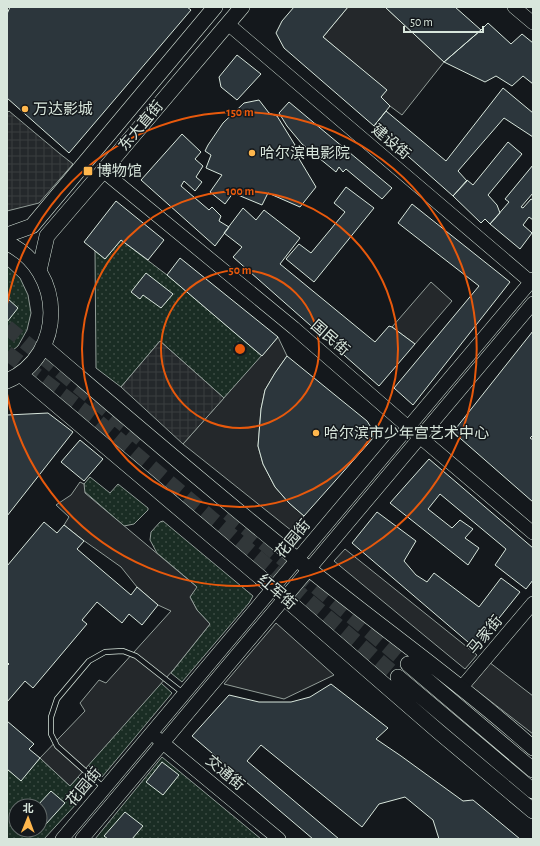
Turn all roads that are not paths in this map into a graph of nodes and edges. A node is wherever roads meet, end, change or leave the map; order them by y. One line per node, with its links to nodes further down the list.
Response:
1 (215, 7): 7 (main road, 东大直街)
2 (242, 7): 5 (main road, 东大直街)
3 (514, 7): 4 (main road)
4 (533, 23)
5 (228, 24): 6 (main road, 东大直街); 10 (main road, 建设街)
6 (103, 171): 9 (main road, 东大直街); 15 (main road, 国民街)
7 (7, 235)
8 (7, 243): 9 (main road)
9 (39, 271): 12 (main road)
10 (532, 282): 15 (main road, 花园街)
11 (533, 303): 16 (main road, 花园街)
12 (43, 346): 13 (main road); 18 (main road)
13 (20, 374): 14 (main road); 20 (main road, 红军街)
14 (7, 381)
15 (408, 427): 16 (main road, 国民街); 18 (main road, 花园街)
16 (420, 437): 17 (main road, 国民街); 19 (main road, 花园街)
17 (533, 534)
18 (297, 559): 19 (main road); 20 (main road, 花园街)
19 (309, 569): 21 (main road, 花园街); 25 (main road)
20 (273, 588): 21 (main road, 红军街); 26 (main road, 花园街)
21 (284, 598): 29 (main road, 花园街); 34 (main road, 红军街)
22 (533, 603): 25 (main road, 马家街)
23 (408, 664): 31 (main road)
24 (398, 677): 33 (main road)
25 (461, 688): 28 (main road)
26 (184, 694): 27 (main road, 花园街); 32 (lane)
27 (151, 732): 29 (main road, 交通街); 32 (main road, 花园街)
28 (517, 734): 30 (main road); 31 (main road)
29 (163, 743): 36 (main road, 花园街); 37 (main road, 交通街)
30 (533, 748)
31 (530, 767)
32 (104, 788): 35 (main road, 花园街)
33 (533, 791)
34 (533, 811)
35 (62, 839)
36 (82, 839)
37 (279, 839)

